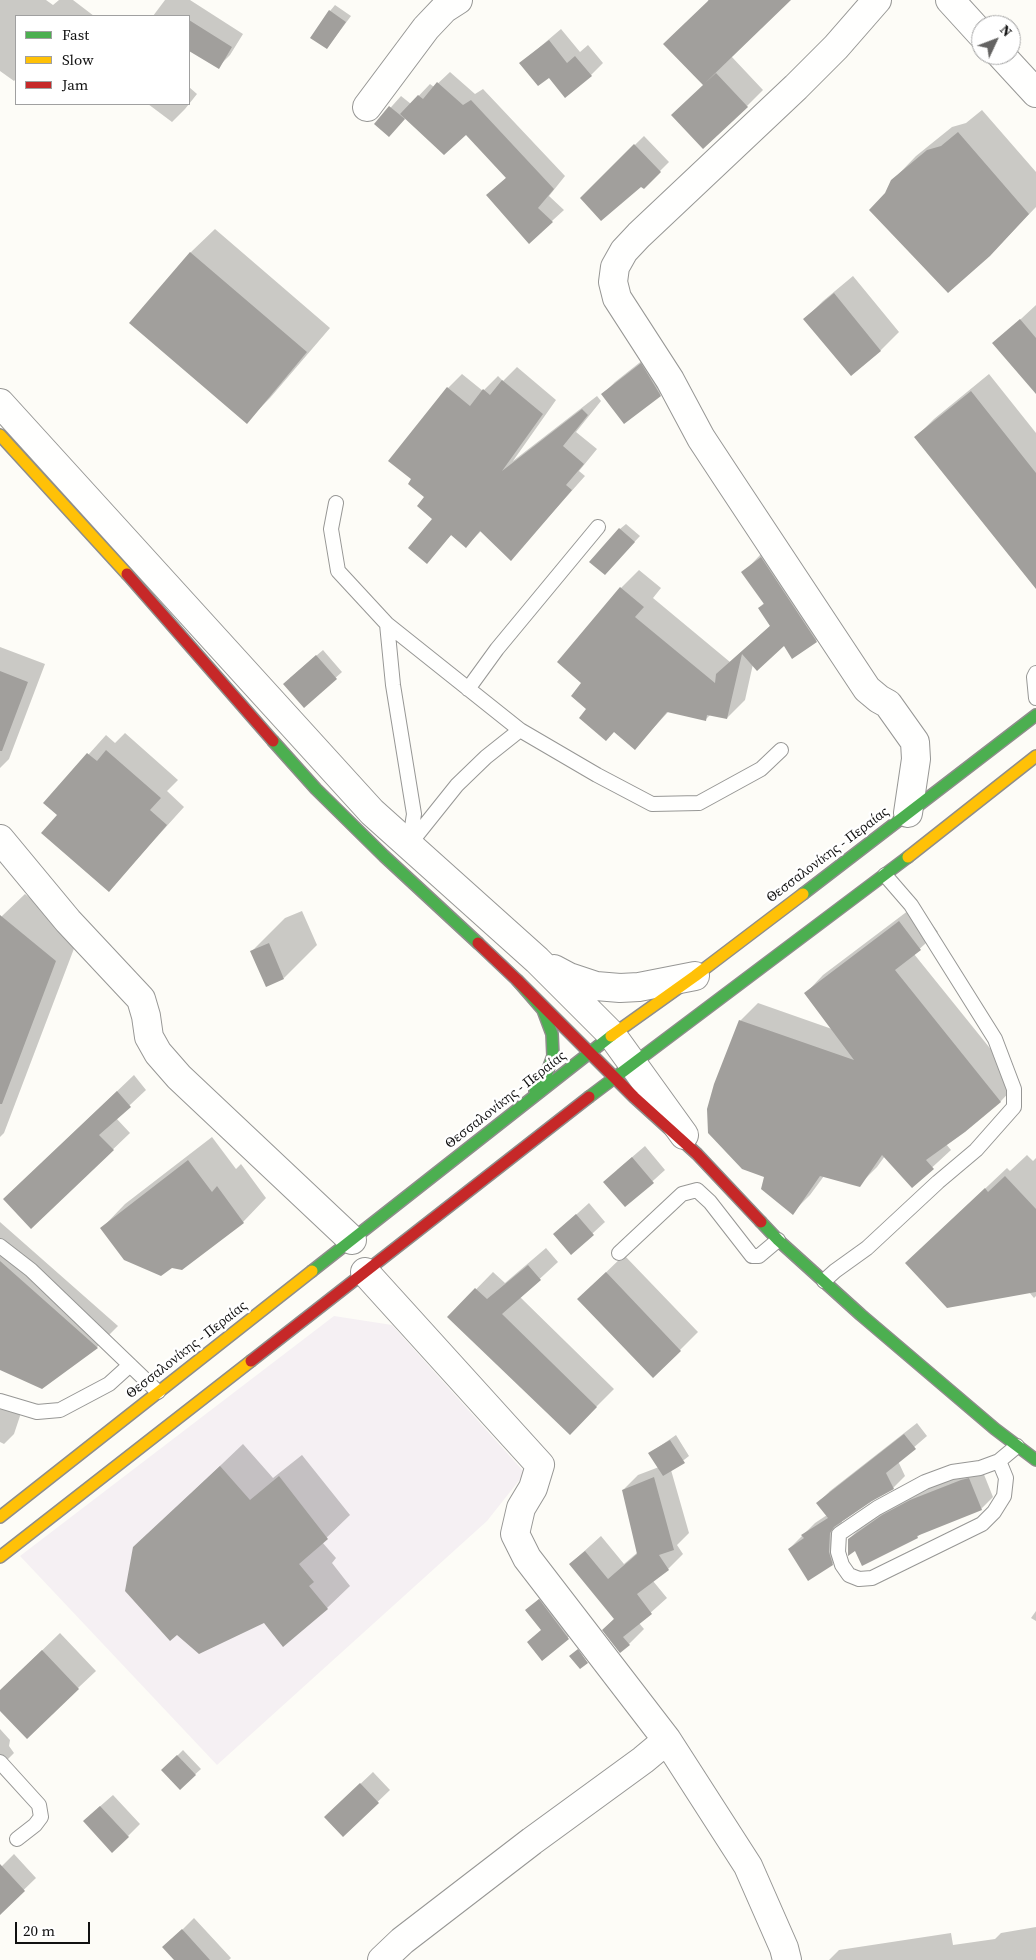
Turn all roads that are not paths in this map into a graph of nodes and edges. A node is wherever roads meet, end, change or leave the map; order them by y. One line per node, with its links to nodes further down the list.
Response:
1 (458, 0): 7 (street)
2 (877, 0): 20 (street)
3 (950, 0): 4 (street)
4 (971, 23)
5 (1010, 65): 6 (street)
6 (1036, 93)
7 (367, 107)
8 (0, 403): 22 (street)
9 (0, 435): 26 (main road)
10 (336, 503): 12 (lane)
11 (598, 527): 14 (lane)
12 (387, 624): 14 (lane); 22 (lane)
13 (1036, 673): 15 (lane)
14 (468, 689): 17 (lane)
15 (1036, 698)
16 (1036, 714): 20 (main road, Θεσσαλονίκης - Περαίας)
17 (520, 730): 18 (lane); 22 (lane)
18 (781, 750)
19 (1036, 756): 23 (main road)
20 (908, 813): 25 (main road, Θεσσαλονίκης - Περαίας)
21 (0, 839): 32 (street)
22 (409, 846): 24 (street)
23 (885, 875): 29 (main road); 37 (lane)
24 (537, 960): 25 (street); 27 (street)
25 (695, 976): 27 (main road, Θεσσαλονίκης - Περαίας)
26 (517, 980): 28 (main road); 30 (main road)
27 (612, 1035): 28 (main road, Θεσσαλονίκης - Περαίας); 29 (street)
28 (589, 1053): 29 (main road); 30 (main road, Θεσσαλονίκης - Περαίας)
29 (624, 1071): 31 (street); 36 (main road)
30 (529, 1100): 32 (main road, Θεσσαλονίκης - Περαίας)
31 (697, 1154): 33 (main road)
32 (352, 1240): 39 (main road, Θεσσαλονίκης - Περαίας)
33 (778, 1240): 35 (lane); 37 (main road)
34 (0, 1246): 38 (lane)
35 (619, 1253)
36 (365, 1272): 45 (main road); 46 (street)
37 (824, 1281): 41 (main road)
38 (130, 1365): 39 (lane); 40 (lane)
39 (158, 1392): 44 (main road, Θεσσαλονίκης - Περαίας)
40 (0, 1401)
41 (1017, 1446): 42 (main road); 43 (lane)
42 (1036, 1460)
43 (1000, 1461): 43 (lane)
44 (0, 1517)
45 (0, 1557)
46 (667, 1740): 49 (street); 50 (street)
47 (0, 1762): 48 (lane)
48 (17, 1839)
49 (382, 1960)
50 (787, 1960)

